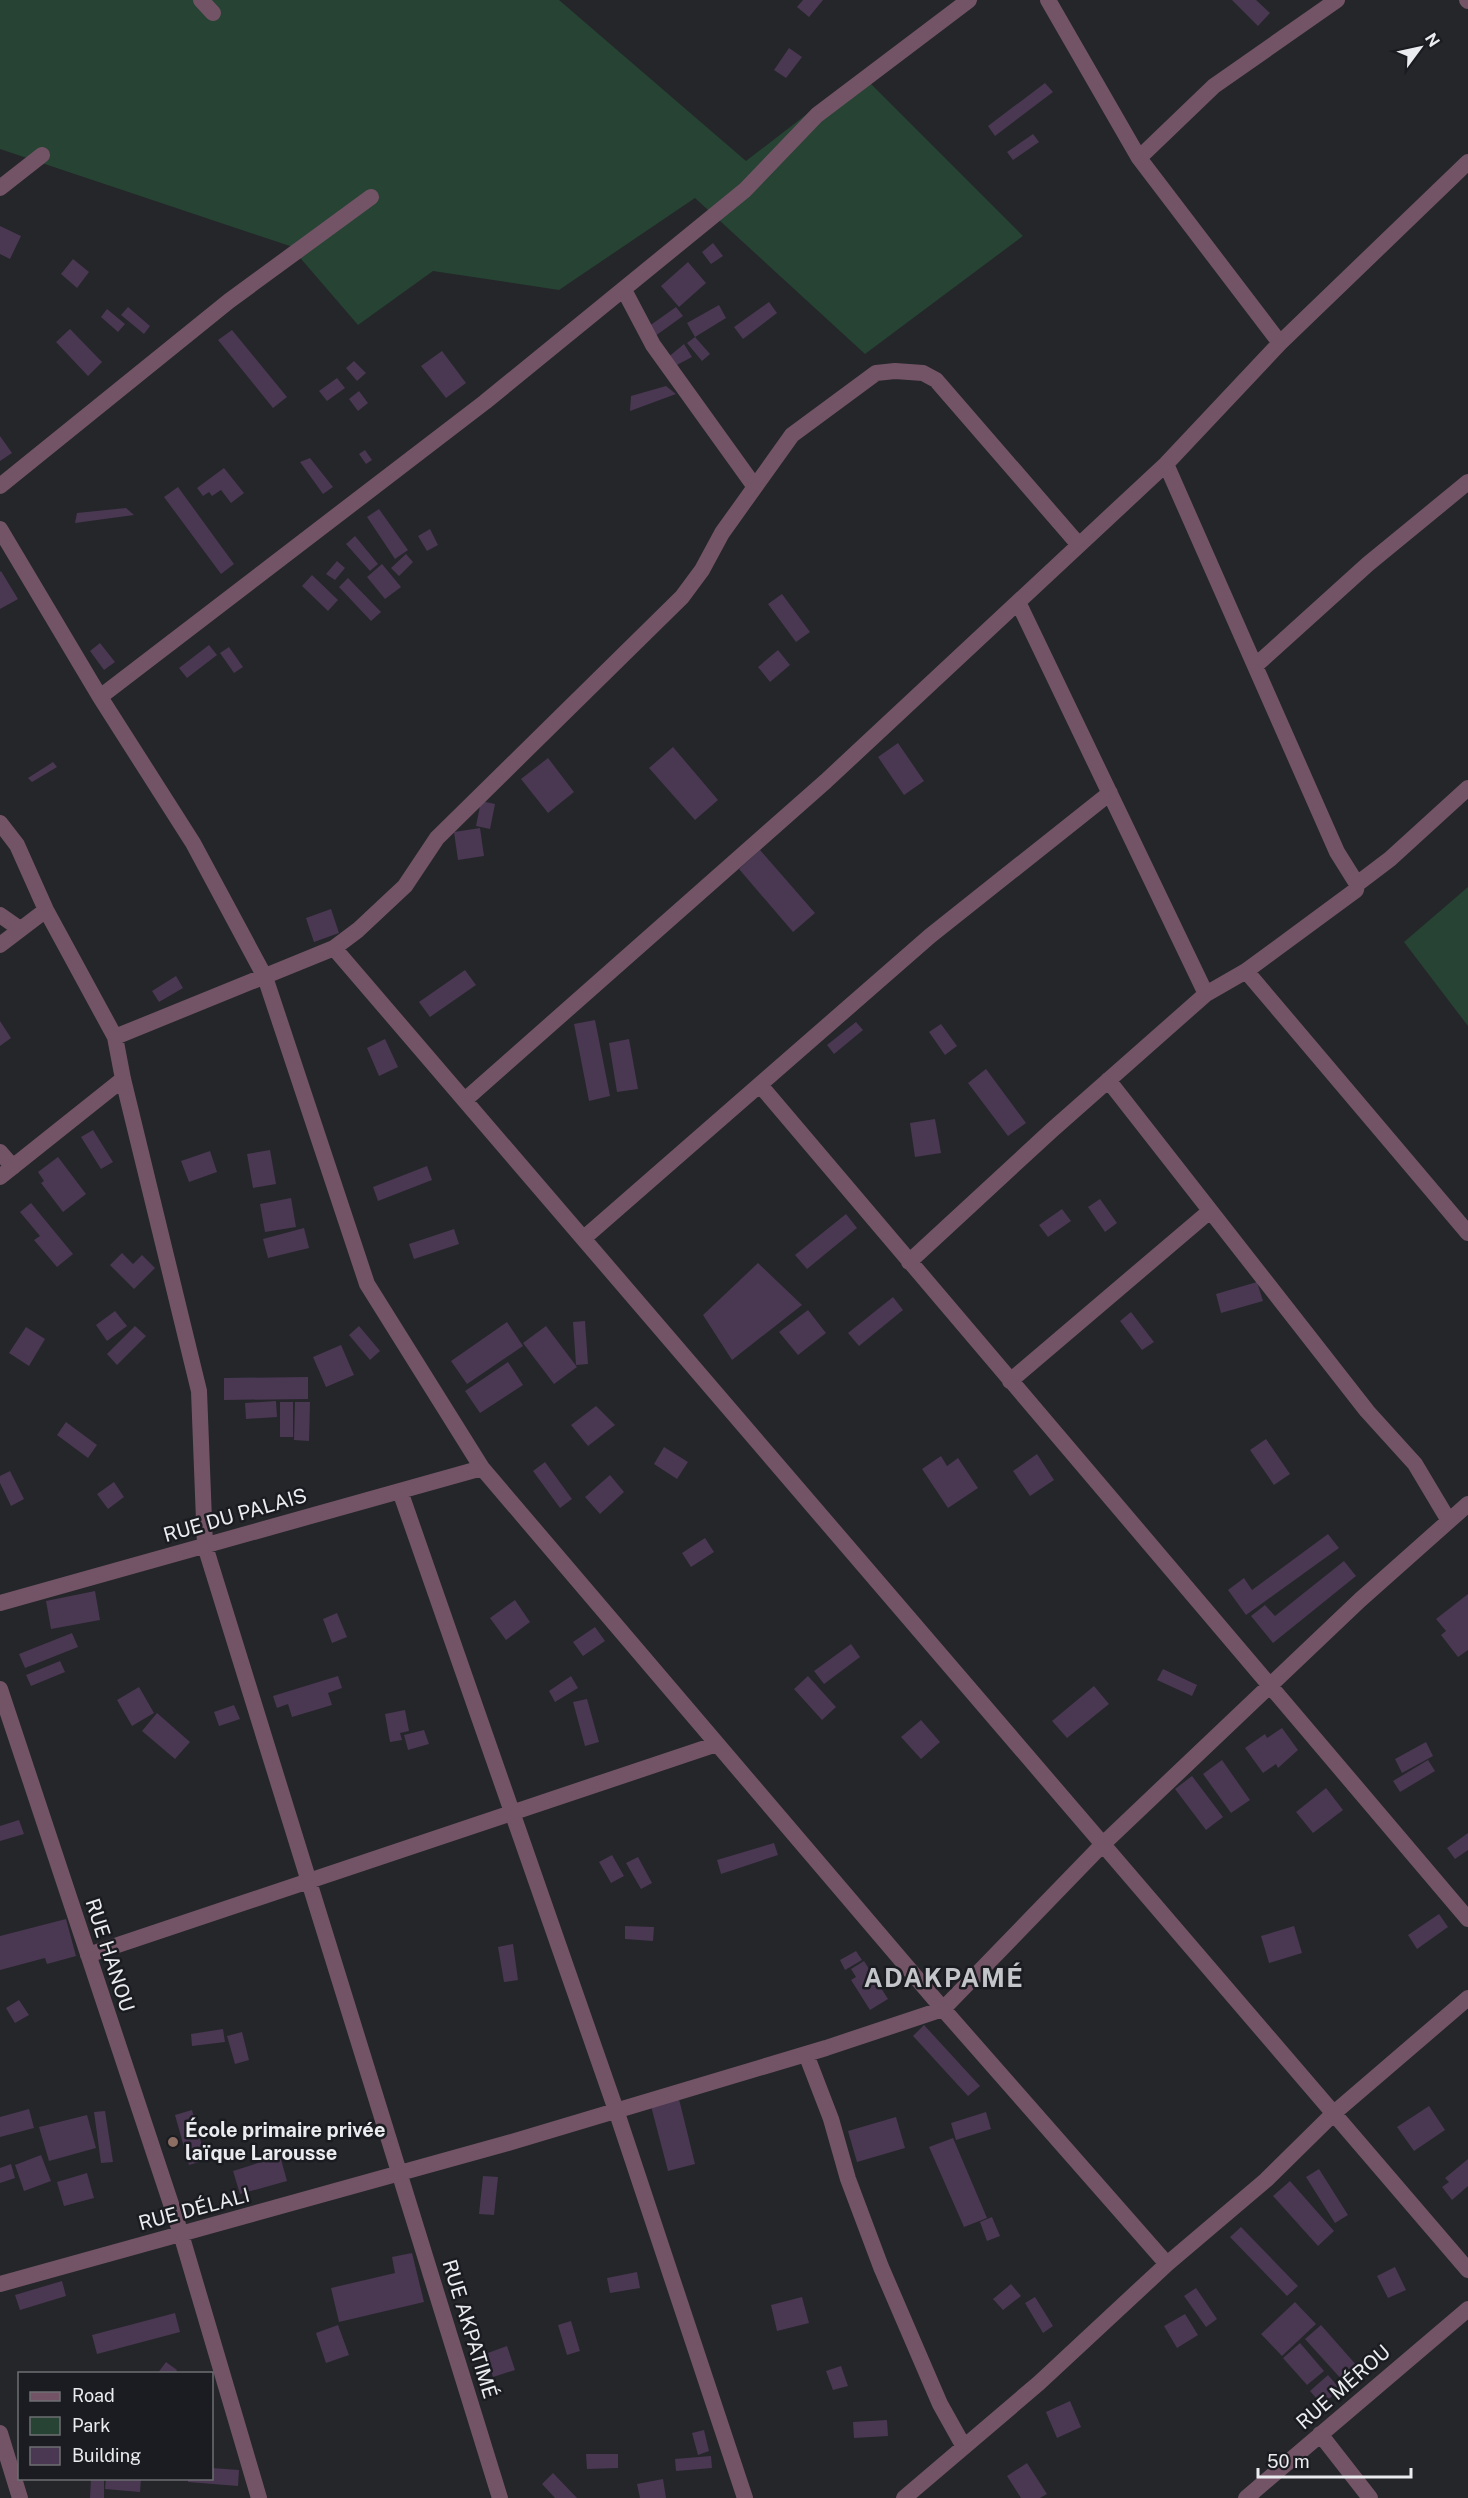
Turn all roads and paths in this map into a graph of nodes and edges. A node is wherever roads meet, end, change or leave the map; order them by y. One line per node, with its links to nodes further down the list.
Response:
1 (201, 0): 5 (street)
2 (969, 0): 11 (street)
3 (1048, 0): 7 (street)
4 (1336, 0): 7 (street)
5 (213, 13)
6 (42, 155): 9 (street)
7 (1139, 158): 12 (street)
8 (1468, 162): 12 (street)
9 (0, 188)
10 (371, 197): 15 (street)
11 (624, 290): 16 (street); 21 (street)
12 (1280, 343): 13 (street)
13 (1166, 464): 18 (street); 20 (street)
14 (1468, 482): 20 (street)
15 (0, 486)
16 (755, 487): 18 (street); 30 (street)
17 (0, 529): 21 (street)
18 (1079, 545): 19 (street)
19 (1018, 602): 23 (street); 38 (street)
20 (1255, 666): 25 (street)
21 (100, 697): 32 (street)
22 (1468, 788): 25 (street)
23 (1110, 793): 33 (street); 37 (street)
24 (0, 823): 26 (street, RUE AKPATIMÉ)
25 (1357, 884): 31 (street)
26 (46, 910): 28 (street); 34 (street, RUE AKPATIMÉ)
27 (0, 915): 28 (street)
28 (20, 930): 29 (street)
29 (0, 945)
30 (334, 948): 32 (street); 38 (street)
31 (1246, 971): 33 (street); 42 (street)
32 (265, 977): 34 (street); 46 (street)
33 (1206, 994): 36 (street)
34 (115, 1037): 35 (street, RUE AKPATIMÉ)
35 (123, 1079): 40 (street); 50 (street, RUE AKPATIMÉ)
36 (1108, 1080): 41 (street); 44 (street)
37 (760, 1085): 43 (street); 44 (street)
38 (466, 1099): 43 (street)
39 (0, 1152): 40 (street)
40 (6, 1172)
41 (1210, 1211): 45 (street); 49 (street)
42 (1468, 1233)
43 (584, 1238): 56 (street)
44 (909, 1262): 45 (street)
45 (1010, 1381): 52 (street)
46 (482, 1468): 47 (street, RUE DU PALAIS); 54 (street)
47 (400, 1491): 50 (street, RUE DU PALAIS); 55 (street)
48 (1468, 1504): 49 (street)
49 (1449, 1521): 52 (street)
50 (205, 1545): 51 (street, RUE DU PALAIS); 57 (street, RUE AKPATIMÉ)
51 (0, 1603)
52 (1269, 1687): 56 (street); 58 (street)
53 (0, 1689): 59 (street, RUE HANOU)
54 (717, 1744): 55 (street); 61 (street)
55 (512, 1814): 57 (street); 63 (street)
56 (1102, 1845): 61 (street); 64 (street)
57 (309, 1881): 59 (street); 65 (street, RUE AKPATIMÉ)
58 (1468, 1919)
59 (88, 1955): 66 (street, RUE HANOU)
60 (1468, 1998): 64 (street)
61 (943, 2009): 62 (street, RUE DÉLALI); 67 (street)
62 (806, 2054): 63 (street, RUE DÉLALI); 73 (street)
63 (616, 2110): 65 (street, RUE DÉLALI); 77 (street)
64 (1334, 2113): 67 (street); 68 (street)
65 (399, 2173): 66 (street, RUE DÉLALI); 76 (street, RUE AKPATIMÉ)
66 (181, 2234): 69 (street, RUE DÉLALI); 75 (street, RUE HANOU)
67 (1167, 2264): 73 (street)
68 (1468, 2270)
69 (0, 2284)
70 (1468, 2309): 72 (street, RUE MÉROU)
71 (0, 2433): 74 (street)
72 (1320, 2434): 79 (street, RUE MÉROU); 80 (street)
73 (964, 2447): 78 (street)
74 (20, 2498)
75 (259, 2498)
76 (500, 2498)
77 (745, 2498)
78 (904, 2498)
79 (1246, 2498)
80 (1370, 2498)

